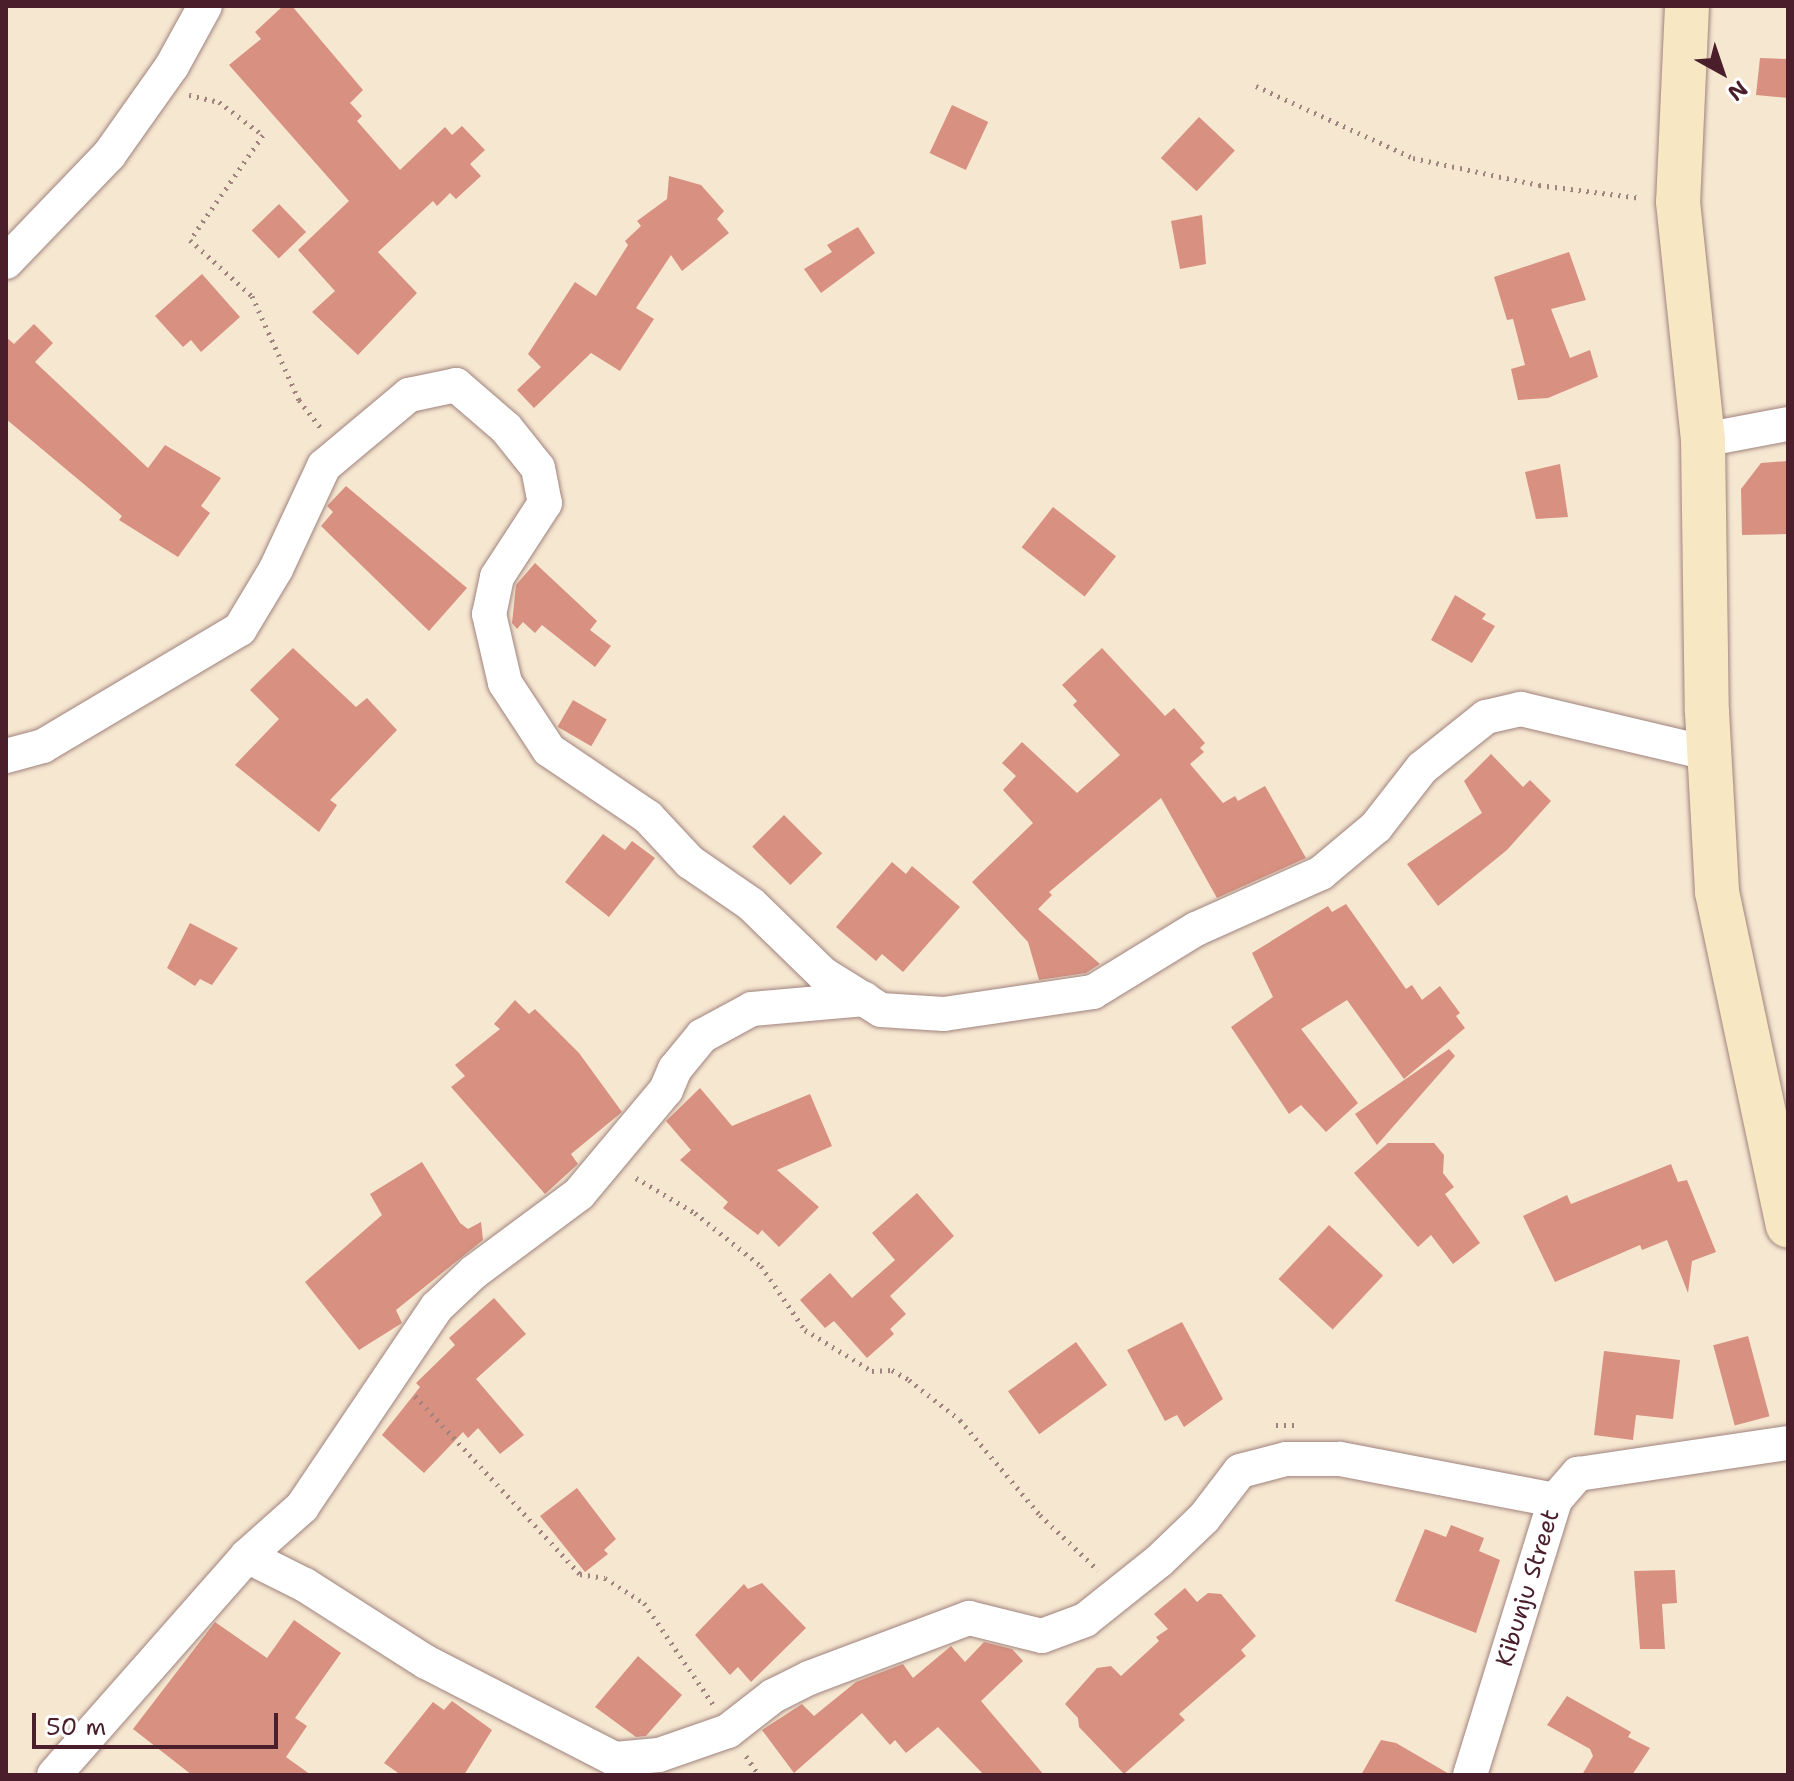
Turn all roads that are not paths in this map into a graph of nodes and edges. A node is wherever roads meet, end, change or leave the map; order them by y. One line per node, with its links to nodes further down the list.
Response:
1 (205, 6): 3 (street)
2 (1687, 6): 5 (street)
3 (6, 262)
4 (1788, 424): 5 (street)
5 (1703, 440): 6 (street)
6 (1711, 754): 8 (street); 9 (street)
7 (6, 756): 8 (street)
8 (865, 999): 12 (street)
9 (1788, 1226)
10 (1788, 1443): 11 (street, Kibunju Street)
11 (1555, 1500): 12 (street); 14 (street, Kibunju Street)
12 (247, 1556): 13 (street)
13 (54, 1775)
14 (1470, 1775)

